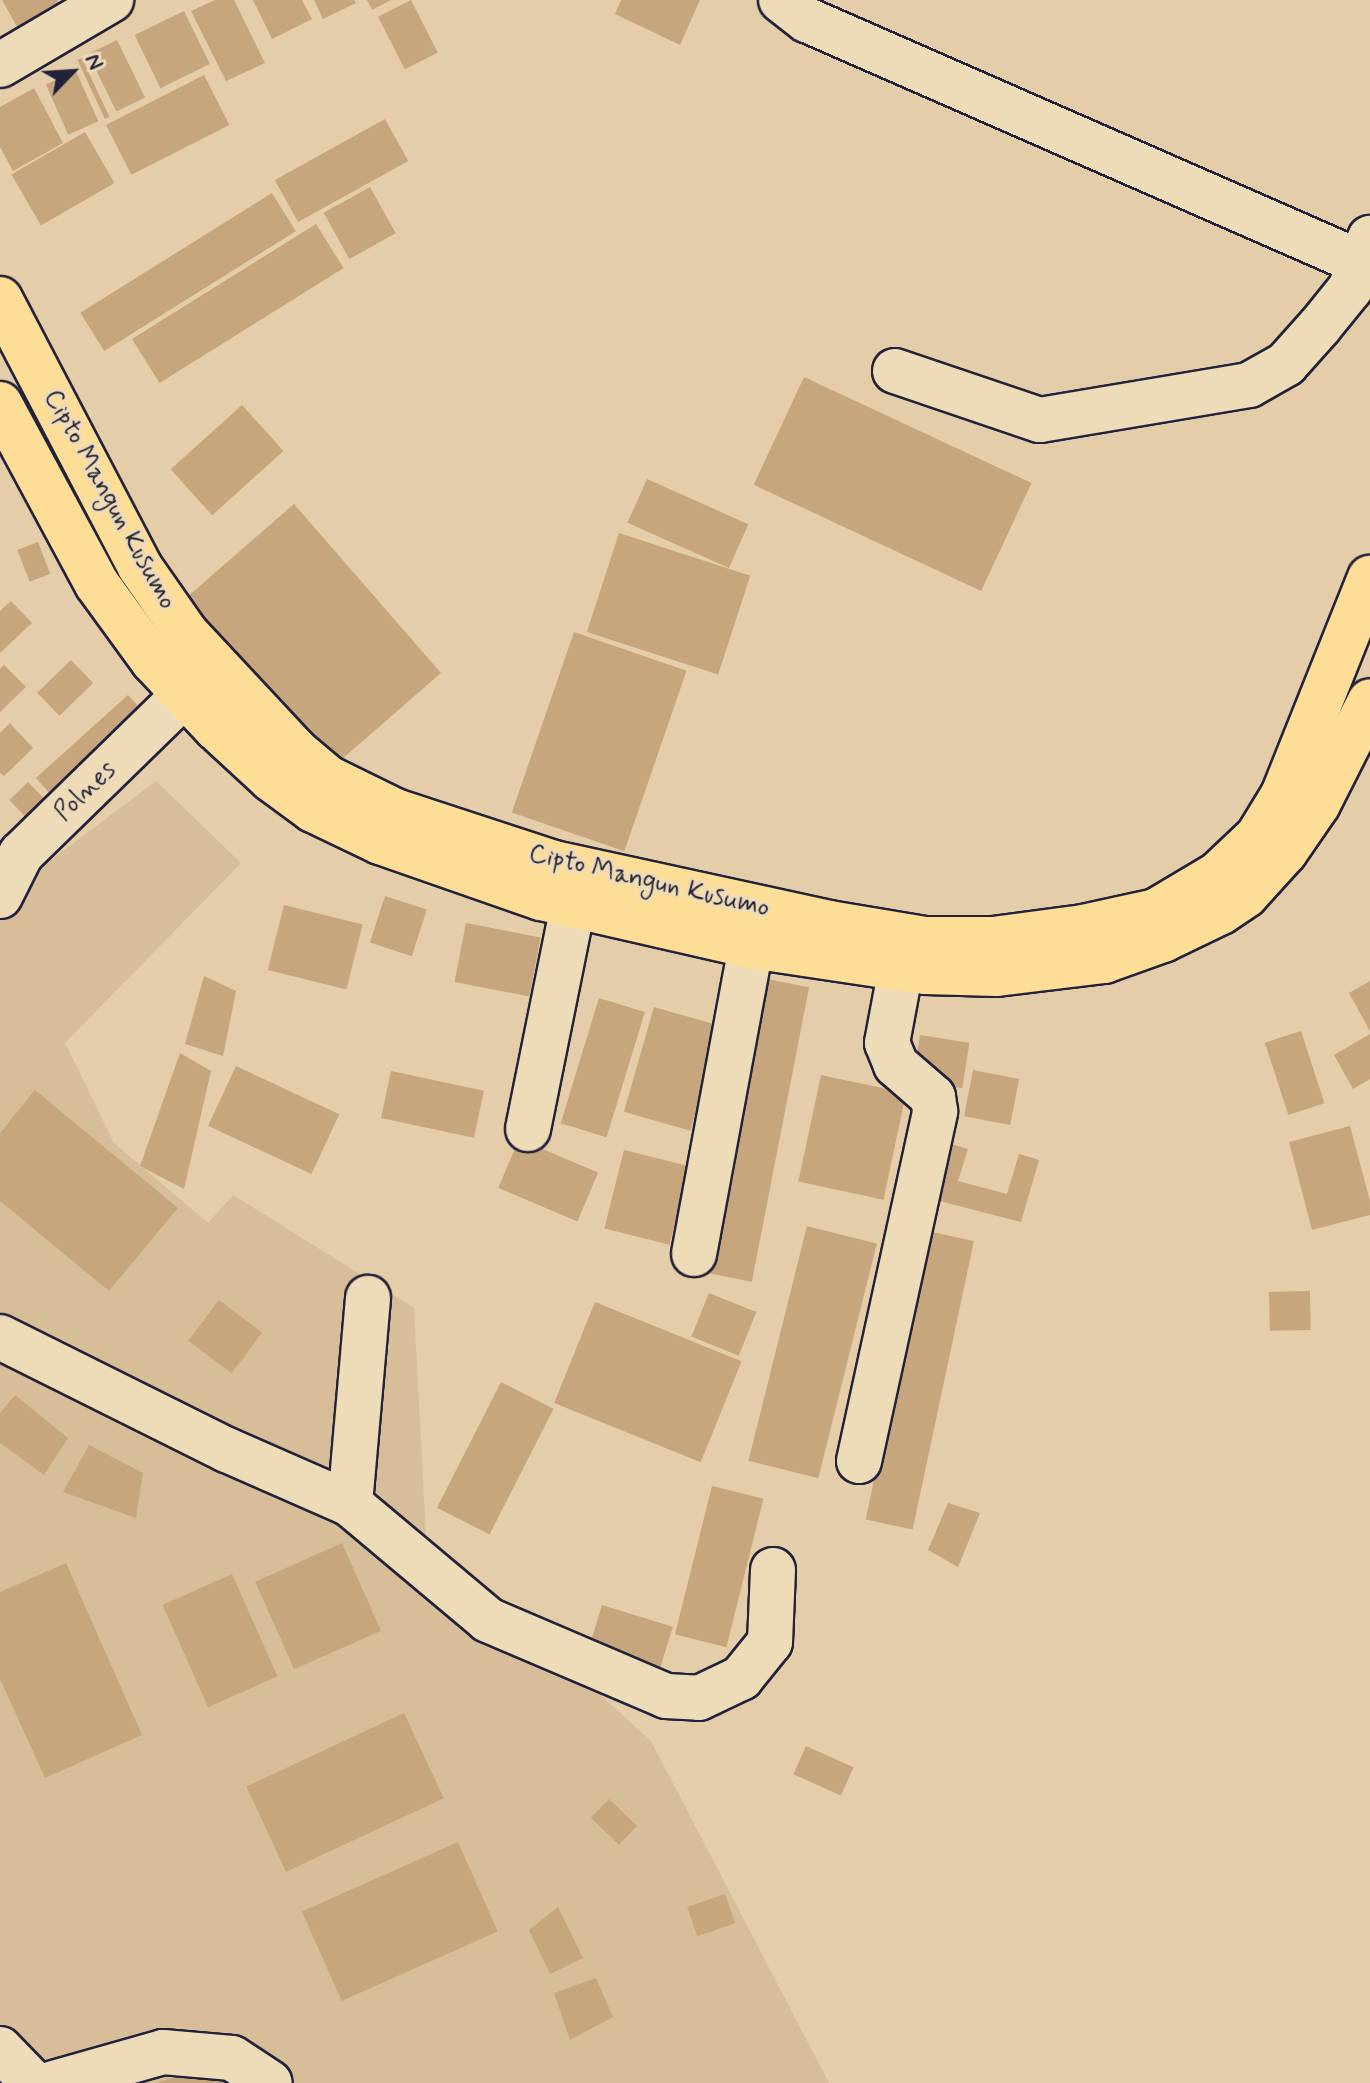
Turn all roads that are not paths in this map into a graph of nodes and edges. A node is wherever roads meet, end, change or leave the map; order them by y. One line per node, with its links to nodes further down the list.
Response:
1 (781, 0): 4 (street)
2 (102, 2): 3 (street)
3 (0, 65)
4 (1364, 250): 6 (street)
5 (0, 299): 8 (highway, Cipto Mangun Kusumo)
6 (895, 371)
7 (0, 404): 9 (highway, Cipto Mangun Kusumo)
8 (1370, 578)
9 (183, 696): 11 (street, Polnes); 13 (highway, Cipto Mangun Kusumo)
10 (1370, 701): 15 (highway, Cipto Mangun Kusumo)
11 (11, 844): 12 (street, Polnes)
12 (0, 896)
13 (573, 905): 14 (highway, Cipto Mangun Kusumo); 16 (street)
14 (751, 946): 15 (highway, Cipto Mangun Kusumo); 17 (street)
15 (901, 968): 20 (street)
16 (528, 1129)
17 (694, 1254)
18 (368, 1298): 21 (street)
19 (0, 1337): 21 (street)
20 (859, 1461)
21 (350, 1504): 22 (street)
22 (773, 1570)
23 (0, 2049): 24 (street)
24 (33, 2083)
25 (54, 2083): 26 (street)
26 (270, 2083)

